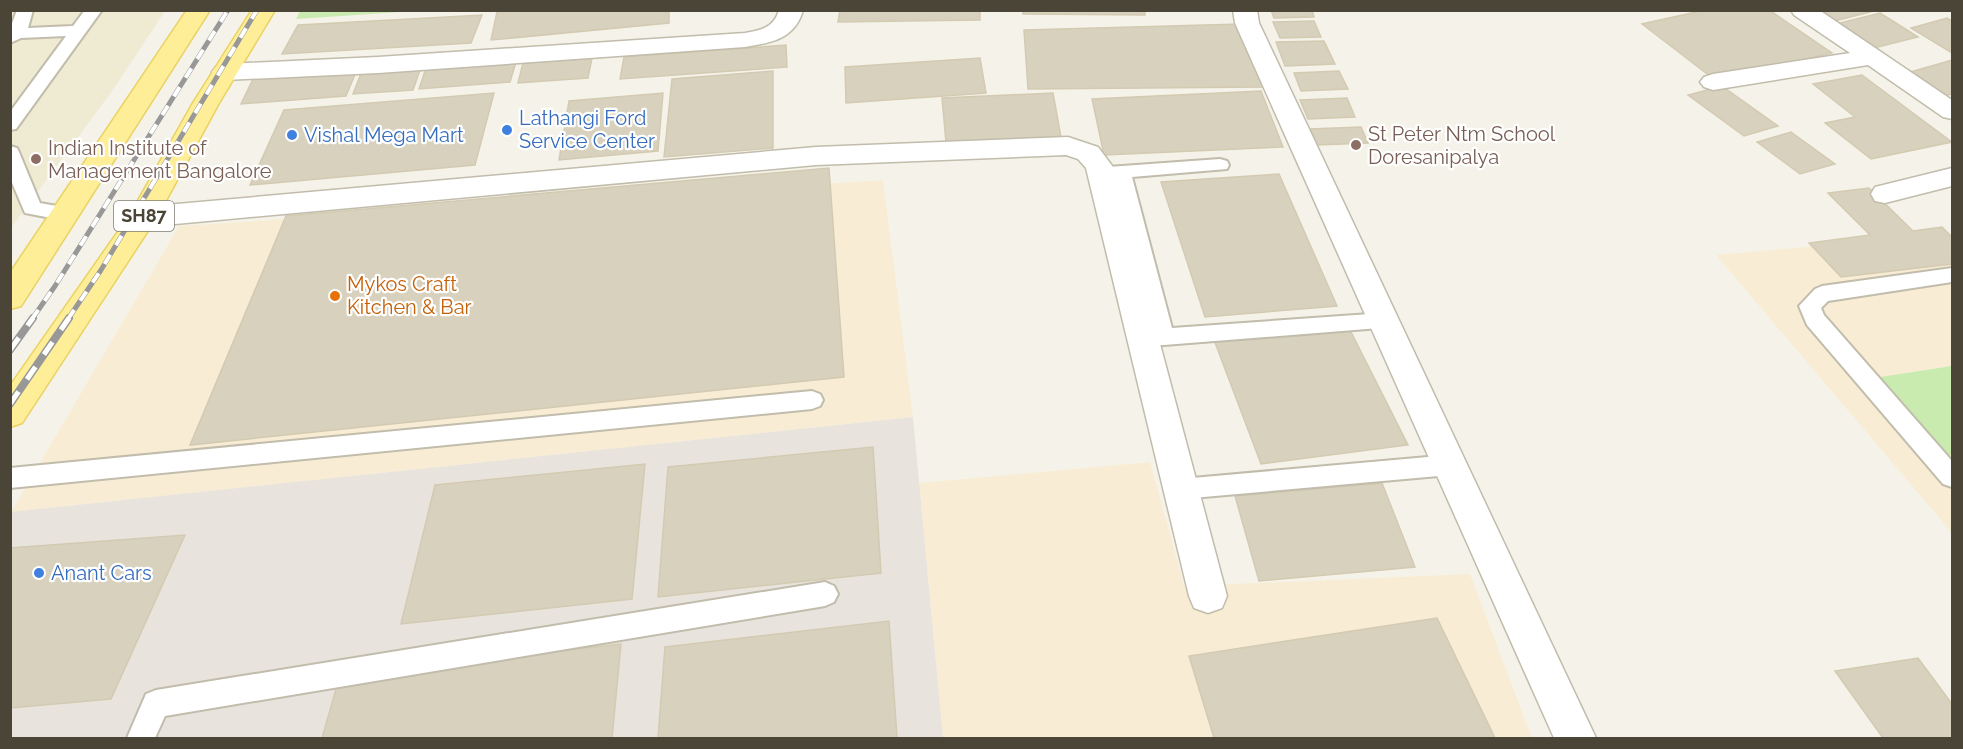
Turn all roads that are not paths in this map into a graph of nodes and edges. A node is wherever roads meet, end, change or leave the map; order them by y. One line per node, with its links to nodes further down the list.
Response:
1 (25, 10): 9 (lane)
2 (94, 10): 8 (lane)
3 (199, 10): 20 (main road)
4 (264, 10): 11 (main road, SH87)
5 (791, 10): 11 (street)
6 (1245, 10): 24 (street)
7 (1802, 10): 10 (street)
8 (78, 31): 9 (lane); 14 (lane)
9 (13, 35)
10 (1874, 57): 12 (street); 13 (street)
11 (225, 72): 21 (main road, SH87)
12 (1713, 82)
13 (1953, 111)
14 (10, 125)
15 (10, 152): 20 (lane)
16 (1220, 165): 17 (lane)
17 (1111, 173): 21 (street); 25 (street)
18 (1953, 177): 19 (street)
19 (1885, 194)
20 (67, 214): 23 (main road)
21 (143, 217): 27 (main road, SH87)
22 (1953, 275): 29 (lane)
23 (10, 298)
24 (1383, 321): 25 (lane); 28 (street)
25 (1153, 338): 31 (street)
26 (812, 400): 30 (lane)
27 (10, 414)
28 (1450, 465): 31 (lane); 35 (street)
29 (1953, 477)
30 (10, 478)
31 (1181, 489): 33 (street)
32 (825, 594): 34 (lane)
33 (1208, 596)
34 (141, 738)
35 (1575, 738)

